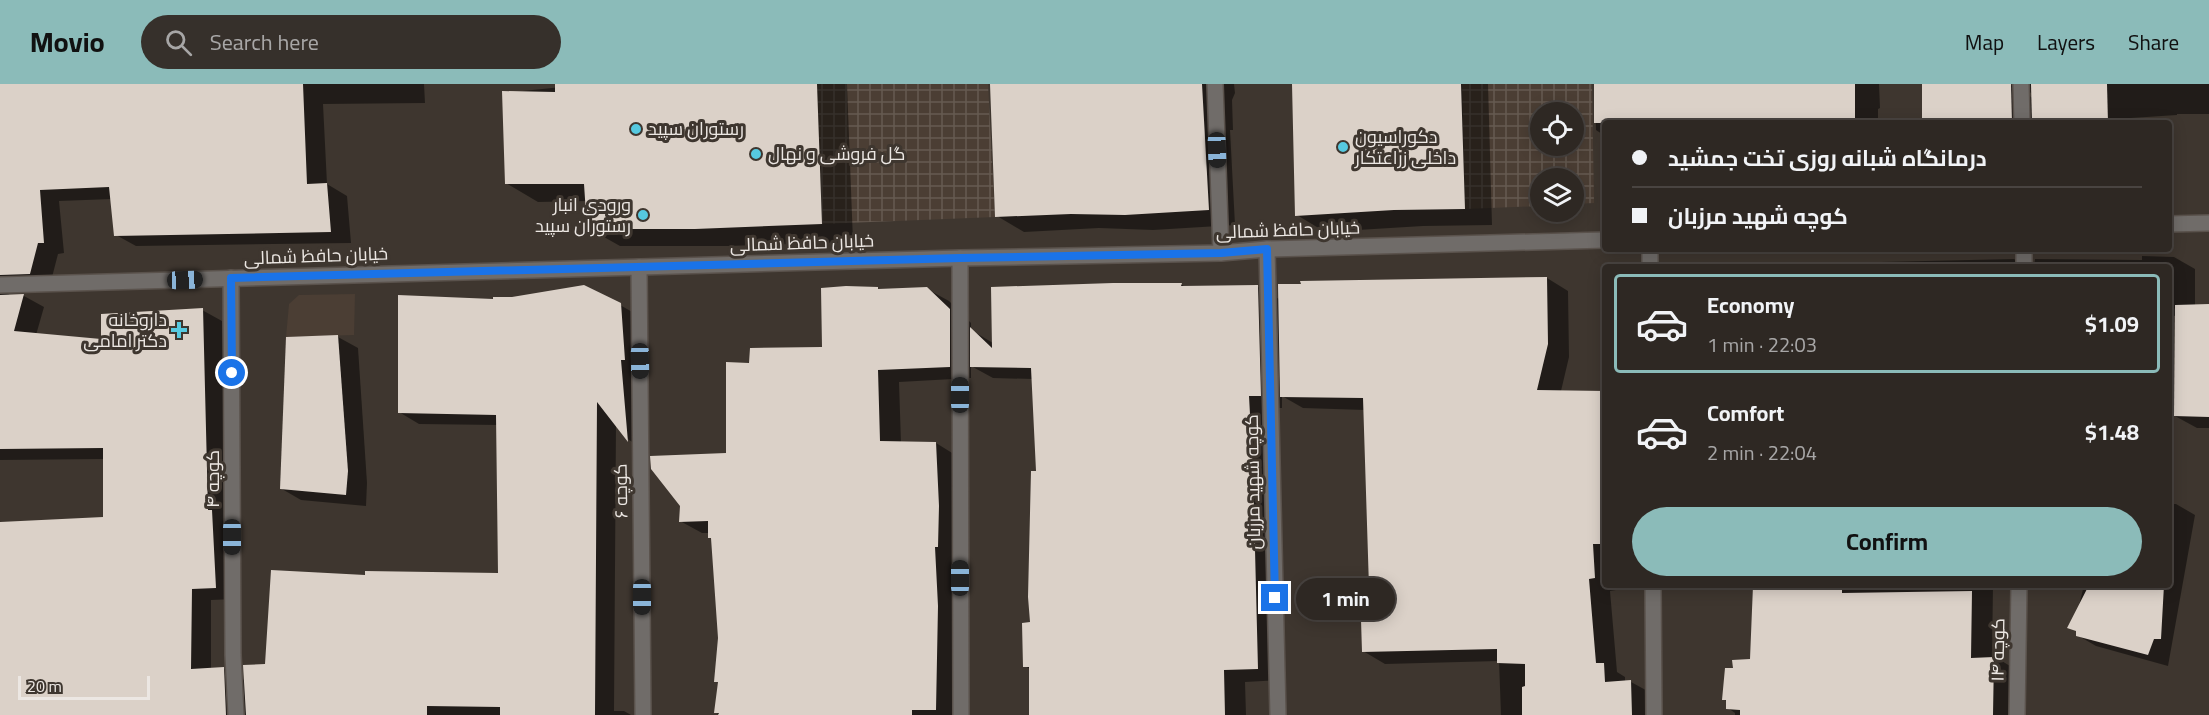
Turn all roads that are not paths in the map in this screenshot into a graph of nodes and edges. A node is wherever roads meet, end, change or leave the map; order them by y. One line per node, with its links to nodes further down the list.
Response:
1 (1215, 84): 8 (street)
2 (2021, 84): 3 (street)
3 (2022, 120)
4 (2209, 222): 5 (street)
5 (2172, 224)
6 (1602, 240): 7 (street, خیابان حافظ شمالی)
7 (1267, 249): 8 (street, خیابان حافظ شمالی); 18 (street, کوچه شهید مرزبان)
8 (1221, 253): 9 (street, خیابان حافظ شمالی)
9 (960, 258): 10 (street, خیابان حافظ شمالی); 17 (street)
10 (639, 267): 11 (street, خیابان حافظ شمالی); 16 (street, کوچه ۶)
11 (231, 278): 12 (street, خیابان حافظ شمالی); 15 (street, کوچه ۴)
12 (0, 285)
13 (1653, 588): 19 (street)
14 (2019, 588): 20 (street, کوچه ۱۴)
15 (236, 715)
16 (643, 715)
17 (961, 715)
18 (1278, 715)
19 (1654, 715)
20 (2017, 715)

